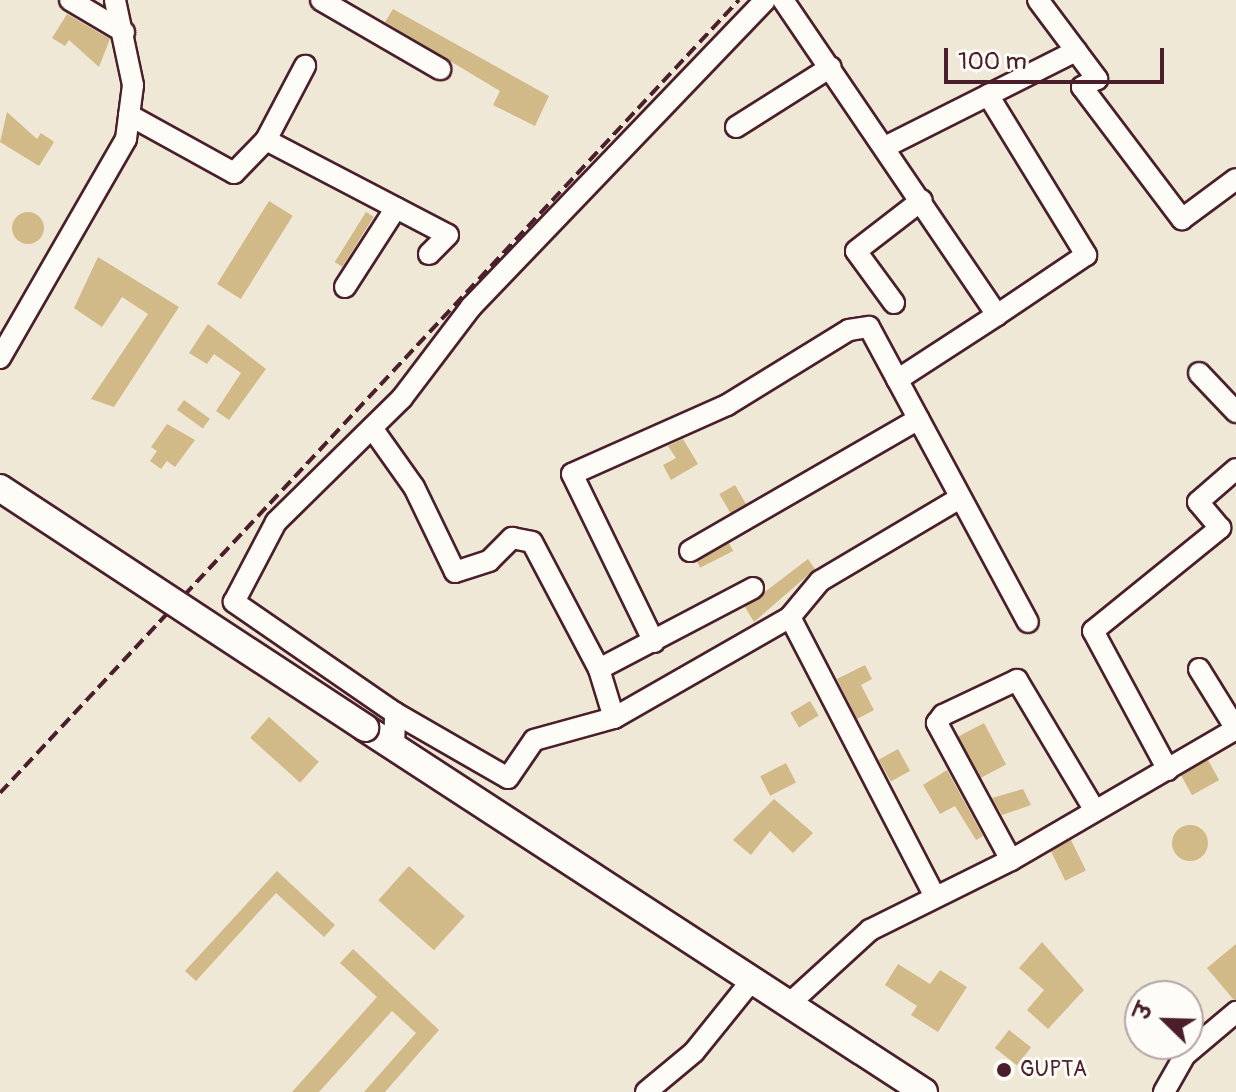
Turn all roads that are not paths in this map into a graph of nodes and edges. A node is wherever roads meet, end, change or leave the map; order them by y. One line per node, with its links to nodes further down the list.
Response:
1 (70, 0): 7 (street)
2 (115, 0): 7 (street)
3 (321, 0): 11 (street)
4 (765, 0): 29 (street)
5 (783, 0): 10 (street)
6 (1039, 0): 8 (street)
7 (124, 32): 13 (street)
8 (1076, 51): 12 (street); 17 (street)
9 (305, 66): 15 (street)
10 (831, 67): 14 (street); 16 (street)
11 (440, 69)
12 (988, 95): 16 (street); 23 (street)
13 (129, 115): 15 (street); 24 (street)
14 (736, 127)
15 (266, 140): 19 (street)
16 (885, 147): 18 (street)
17 (1236, 179)
18 (922, 200): 22 (street); 23 (street)
19 (396, 208): 20 (street); 21 (street)
20 (429, 254)
21 (345, 287)
22 (894, 303)
23 (997, 315): 26 (street)
24 (0, 358)
25 (1199, 373): 27 (street)
26 (897, 380): 28 (street); 37 (street)
27 (1236, 412)
28 (919, 419): 32 (street); 33 (street)
29 (372, 428): 38 (street); 40 (street)
30 (1236, 469): 44 (street)
31 (0, 488): 43 (main road, bridge)
32 (960, 498): 35 (street); 36 (street)
33 (690, 551)
34 (753, 588): 37 (street)
35 (790, 617): 41 (street); 47 (street)
36 (1028, 622)
37 (654, 642): 38 (street)
38 (599, 669): 41 (street)
39 (1199, 669): 42 (street)
40 (395, 713): 41 (street); 43 (street)
41 (614, 718)
42 (1236, 729): 44 (street)
43 (394, 747): 48 (main road)
44 (1168, 770): 45 (street)
45 (1095, 811): 46 (street); 46 (street)
46 (1011, 860): 47 (street)
47 (934, 895): 49 (street)
48 (752, 980): 49 (main road); 51 (street)
49 (789, 1004): 52 (main road)
50 (1236, 1012): 53 (street)
51 (646, 1092)
52 (924, 1092)
53 (1164, 1092)

